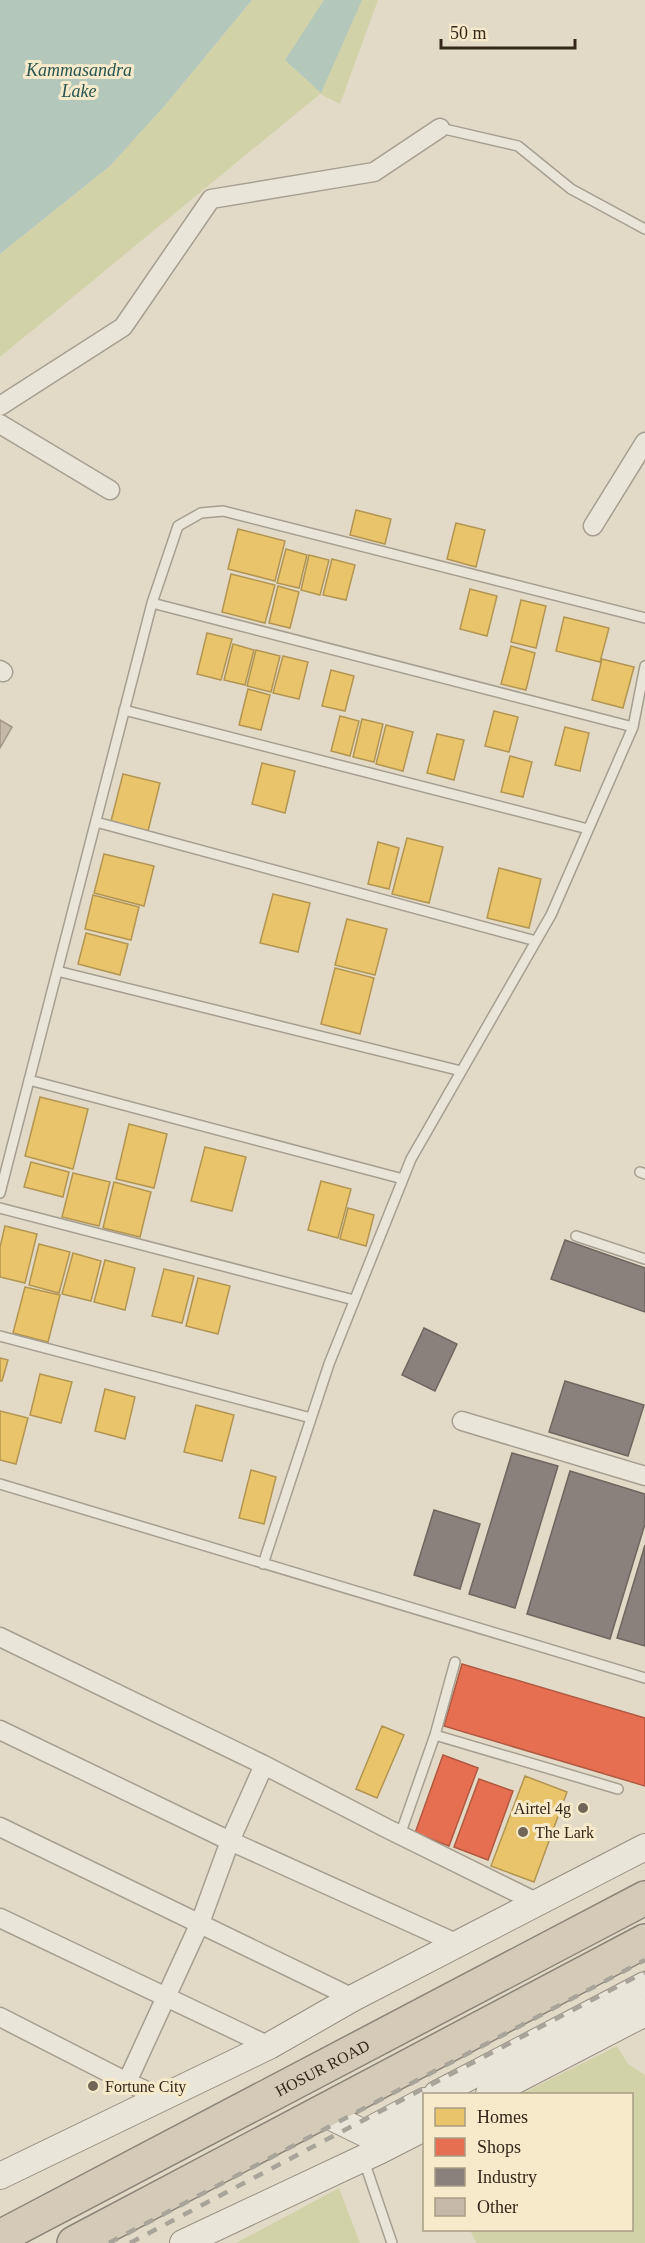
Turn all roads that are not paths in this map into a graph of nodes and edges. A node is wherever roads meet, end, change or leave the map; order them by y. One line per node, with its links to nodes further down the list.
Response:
1 (440, 128): 2 (lane); 3 (street)
2 (645, 229)
3 (0, 406)
4 (0, 424): 6 (street)
5 (645, 442): 7 (street)
6 (110, 490)
7 (593, 526)
8 (152, 603): 9 (lane); 11 (lane); 12 (lane)
9 (645, 618)
10 (645, 666): 12 (lane)
11 (124, 710): 13 (lane); 14 (lane)
12 (633, 727): 14 (lane)
13 (96, 822): 15 (lane); 16 (lane)
14 (588, 829): 15 (lane)
15 (536, 941): 17 (lane)
16 (57, 971): 17 (lane); 18 (lane)
17 (461, 1071): 19 (lane)
18 (29, 1080): 19 (lane); 20 (lane)
19 (403, 1179): 24 (lane)
20 (0, 1193)
21 (0, 1208): 24 (lane)
22 (576, 1236): 23 (lane)
23 (645, 1259)
24 (354, 1300): 26 (lane)
25 (0, 1336): 26 (lane)
26 (311, 1418): 30 (lane)
27 (462, 1421): 28 (street)
28 (645, 1476)
29 (0, 1484): 30 (lane)
30 (263, 1564): 33 (lane)
31 (0, 1637): 36 (street)
32 (455, 1662): 35 (lane)
33 (645, 1678)
34 (0, 1730): 40 (street)
35 (435, 1735): 37 (lane); 39 (lane)
36 (264, 1765): 39 (street); 40 (street)
37 (618, 1790)
38 (0, 1827): 45 (street)
39 (400, 1835): 43 (street)
40 (230, 1841): 45 (street); 47 (street)
41 (645, 1847): 43 (street)
42 (645, 1898): 63 (highway, HOSUR ROAD)
43 (538, 1903): 47 (street)
44 (0, 1918): 49 (street)
45 (200, 1923): 49 (street); 50 (street)
46 (645, 1941): 59 (highway)
47 (458, 1944): 50 (street)
48 (645, 1985): 55 (street)
49 (166, 1997): 53 (street); 54 (street)
50 (352, 1998): 53 (street)
51 (645, 2013): 56 (street)
52 (0, 2017): 54 (street)
53 (269, 2046): 57 (street)
54 (128, 2082): 57 (street)
55 (439, 2093)
56 (491, 2093)
57 (162, 2098): 62 (street)
58 (423, 2102): 59 (street)
59 (321, 2112): 64 (highway)
60 (423, 2129): 61 (street)
61 (364, 2159): 65 (street); 66 (lane)
62 (2, 2172)
63 (0, 2237)
64 (74, 2243)
65 (183, 2243)
66 (392, 2243)

